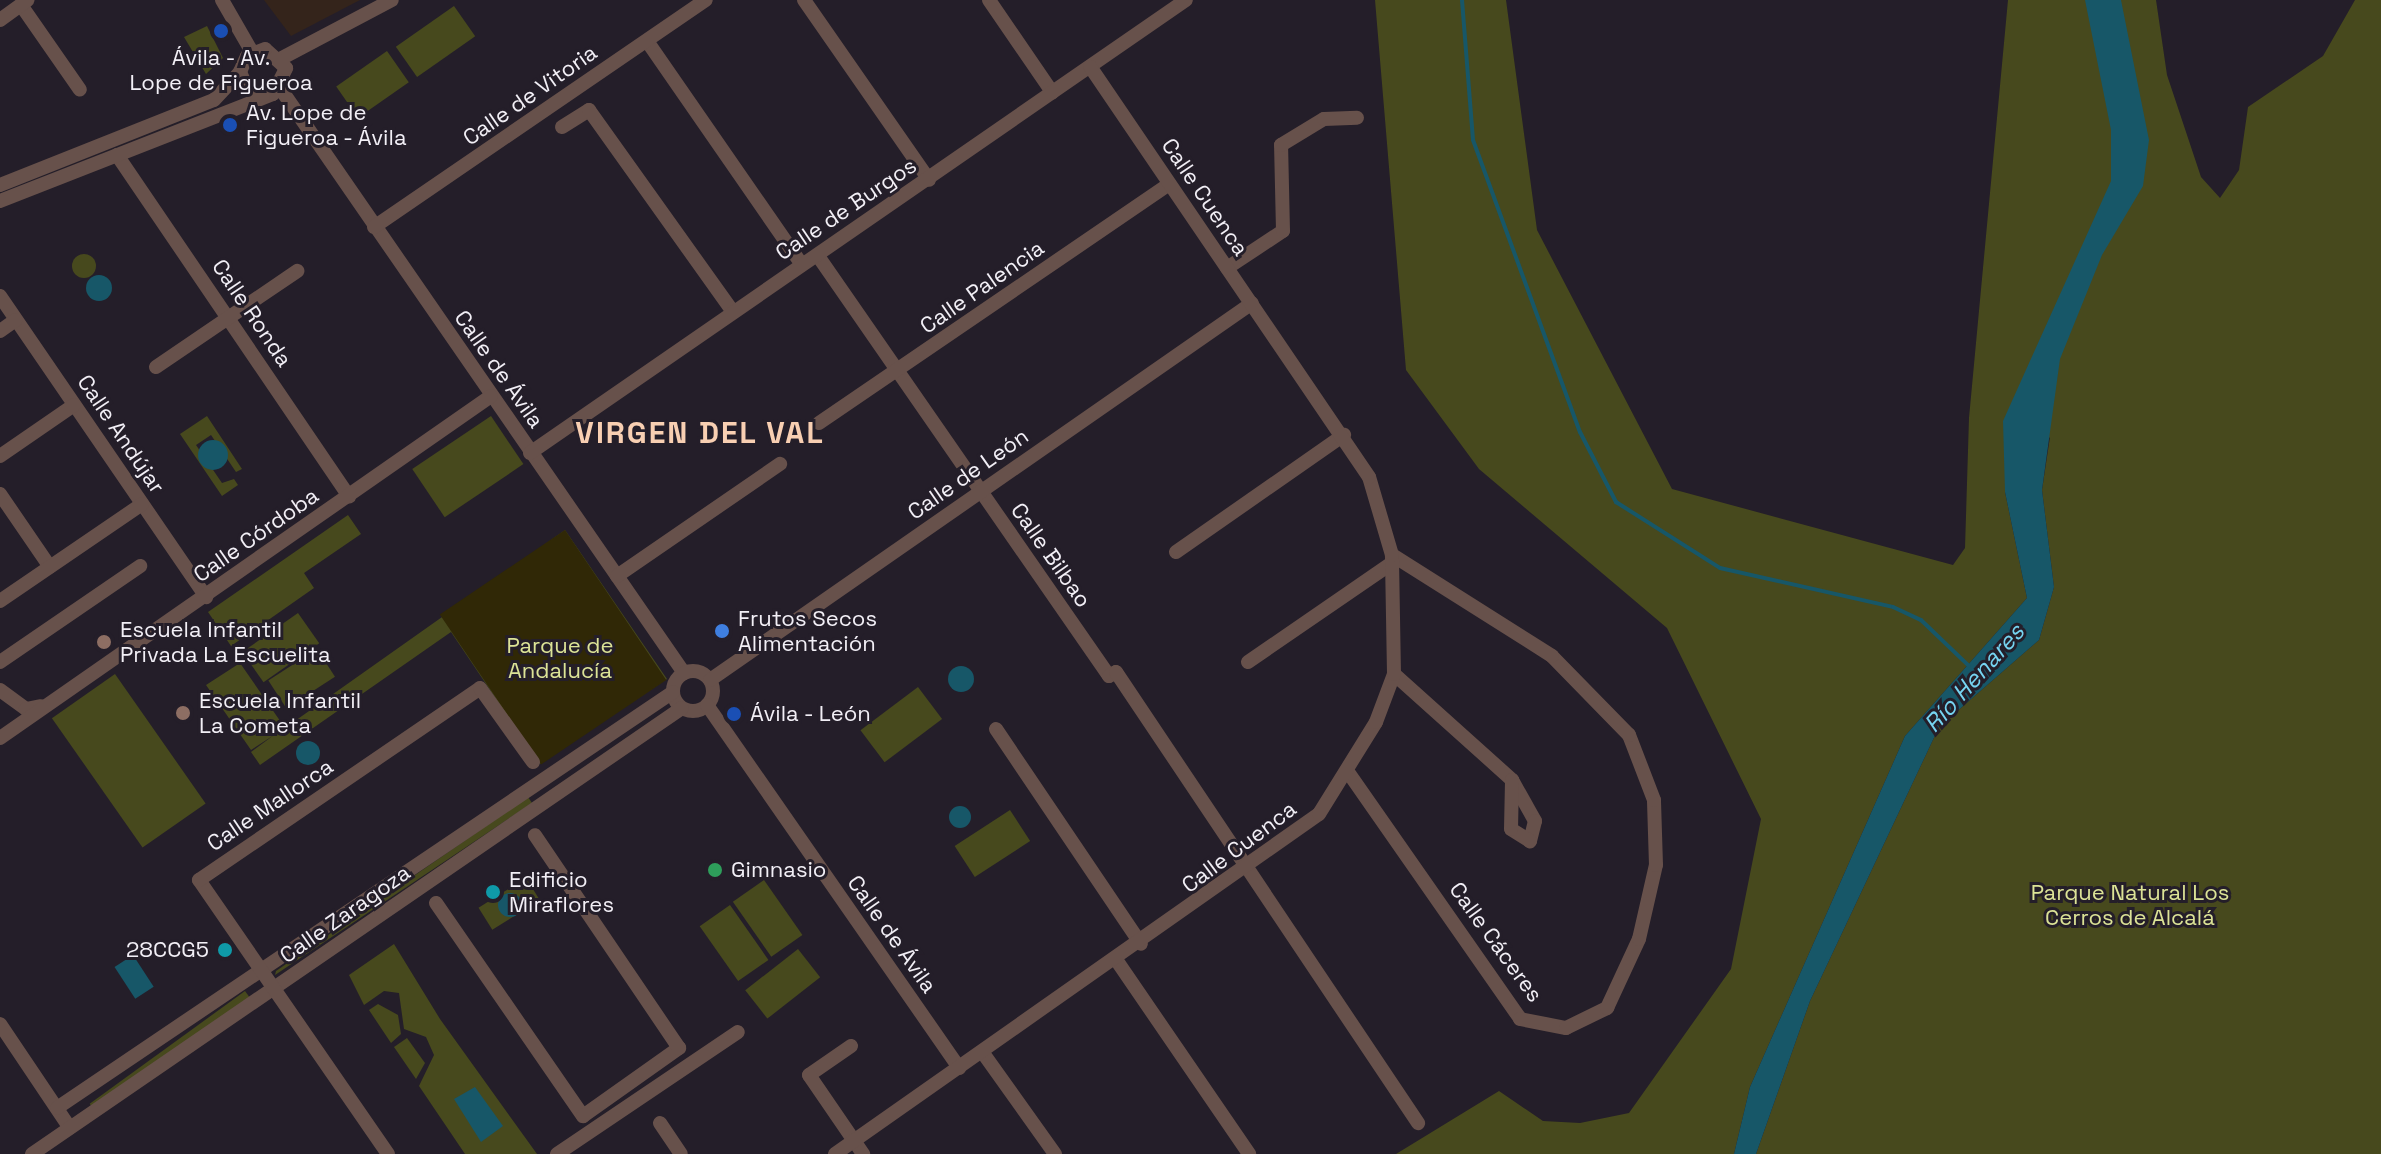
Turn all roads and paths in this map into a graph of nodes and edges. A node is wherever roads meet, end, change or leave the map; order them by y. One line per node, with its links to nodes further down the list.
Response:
1 (222, 0): 10 (street)
2 (392, 0): 11 (street)
3 (706, 0): 9 (street, Calle de Vitoria)
4 (804, 0): 21 (street)
5 (989, 0): 16 (street)
6 (1186, 0): 12 (street, Calle de Burgos)
7 (25, 3): 8 (street); 15 (street)
8 (0, 20)
9 (647, 41): 25 (street, Calle de Vitoria); 27 (street)
10 (252, 52): 11 (street); 13 (street)
11 (282, 58): 14 (street)
12 (1090, 67): 16 (street, Calle de Burgos); 22 (street, Calle Cuenca)
13 (240, 72): 17 (street); 23 (street)
14 (280, 88): 17 (street); 25 (street, Calle de Ávila)
15 (80, 90)
16 (1052, 92): 21 (street, Calle de Burgos)
17 (263, 96): 20 (street)
18 (1357, 118): 28 (street)
19 (562, 127): 32 (street)
20 (117, 155): 24 (street); 33 (street, Calle Ronda)
21 (929, 180): 26 (street, Calle de Burgos)
22 (1169, 184): 28 (street, Calle Cuenca); 37 (street, Calle Palencia)
23 (0, 185)
24 (0, 201)
25 (377, 228): 38 (street, Calle de Ávila)
26 (818, 256): 27 (street, Calle de Burgos); 37 (street, Calle Bilbao)
27 (802, 265): 32 (street, Calle de Burgos)
28 (1227, 268): 31 (street, Calle Cuenca)
29 (297, 271): 33 (street)
30 (0, 296): 34 (street, Calle Andújar)
31 (1252, 303): 41 (street, Calle Cuenca); 45 (street, Calle de León)
32 (733, 312): 42 (street, Calle de Burgos)
33 (229, 317): 36 (street); 47 (street, Calle Ronda)
34 (16, 320): 35 (street); 39 (street, Calle Andújar)
35 (0, 331)
36 (156, 367)
37 (897, 373): 40 (street, Calle Palencia); 45 (street, Calle Bilbao)
38 (491, 396): 42 (street, Calle de Ávila); 47 (street, Calle Córdoba)
39 (74, 405): 43 (street); 48 (street, Calle Andújar)
40 (819, 423)
41 (1344, 435): 49 (street); 50 (street, Calle Cuenca)
42 (530, 453): 53 (street, Calle de Ávila)
43 (0, 456)
44 (780, 464): 53 (street)
45 (980, 492): 60 (street, Calle de León); 72 (street, Calle Bilbao)
46 (0, 494): 52 (street)
47 (349, 497): 55 (street, Calle Córdoba)
48 (142, 504): 52 (street); 55 (street, Calle Andújar)
49 (1176, 552)
50 (1392, 559): 57 (street); 59 (street, Calle Cuenca); 69 (street, Calle Cáceres)
51 (140, 566): 56 (street)
52 (50, 567): 54 (street)
53 (617, 576): 58 (street, Calle de Ávila)
54 (6, 597)
55 (206, 597): 64 (street, Calle Córdoba)
56 (0, 662)
57 (1248, 662)
58 (684, 673): 60 (street); 62 (street)
59 (1394, 674): 69 (street, Calle Cuenca); 70 (street)
60 (710, 680): 63 (street)
61 (0, 690): 64 (street)
62 (673, 692): 65 (street); 76 (street, Calle Zaragoza)
63 (707, 705): 65 (street); 82 (street, Calle de Ávila)
64 (43, 706): 67 (street, Calle Córdoba)
65 (682, 708): 77 (street, Calle Zaragoza)
66 (996, 729): 74 (street)
67 (0, 738)
68 (533, 762): 76 (street, Calle Mallorca)
69 (1348, 772): 72 (street, Calle Cuenca)
70 (1512, 780)
71 (535, 835): 73 (street)
72 (1251, 868): 74 (street, Calle Cuenca); 85 (street, Calle Bilbao)
73 (436, 903)
74 (1141, 944): 75 (street, Calle Cuenca)
75 (1117, 961): 81 (street, Calle Cuenca); 95 (street)
76 (262, 973): 77 (street, Calle Mallorca); 83 (street, Calle Zaragoza)
77 (272, 992): 86 (street, Calle Zaragoza); 89 (street, Calle Mallorca)
78 (0, 1024): 83 (street)
79 (738, 1032): 90 (street)
80 (851, 1046): 87 (street)
81 (983, 1053): 82 (street, Calle Cuenca); 94 (street)
82 (959, 1068): 87 (street, Calle Cuenca)
83 (57, 1108): 86 (street)
84 (660, 1123): 91 (street)
85 (1418, 1123)
86 (70, 1128): 88 (street, Calle Zaragoza)
87 (854, 1141): 92 (street, Calle Cuenca); 93 (street)
88 (32, 1154)
89 (388, 1154)
90 (557, 1154)
91 (681, 1154)
92 (835, 1154)
93 (863, 1154)
94 (1055, 1154)
95 (1249, 1154)

